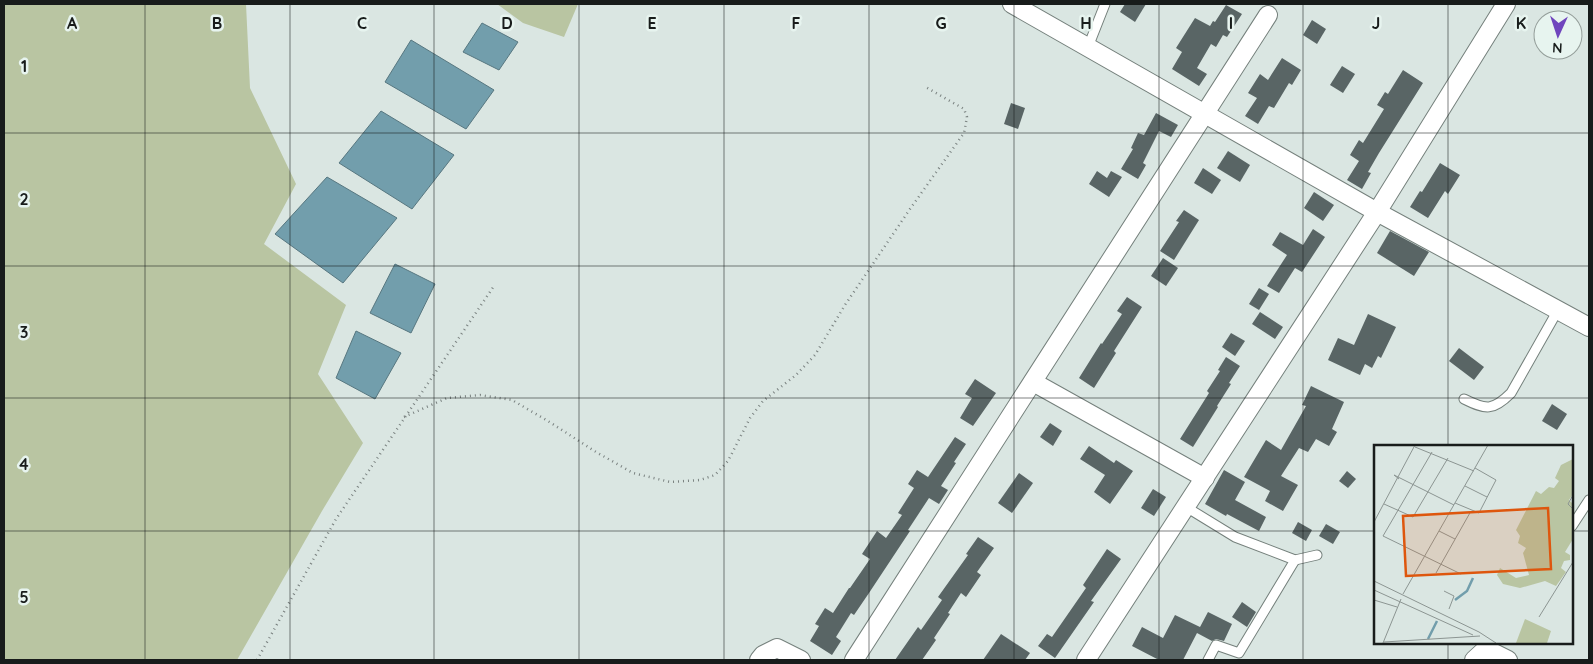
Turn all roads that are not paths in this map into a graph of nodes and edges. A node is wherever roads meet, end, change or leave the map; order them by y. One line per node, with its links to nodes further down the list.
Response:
1 (1012, 4): 5 (street)
2 (1105, 4): 5 (lane)
3 (1506, 4): 7 (street)
4 (1268, 15): 6 (street)
5 (1088, 47): 6 (street)
6 (1205, 113): 7 (street); 10 (street)
7 (1377, 212): 8 (street); 12 (street)
8 (1558, 310): 9 (street); 11 (lane)
9 (1589, 327)
10 (1033, 382): 12 (street); 21 (street)
11 (1464, 399)
12 (1205, 478): 14 (street)
13 (1589, 500): 15 (lane)
14 (1186, 507): 17 (lane); 22 (street)
15 (1573, 524)
16 (1317, 556): 17 (lane)
17 (1295, 560): 23 (lane)
18 (1484, 651): 24 (street)
19 (759, 660): 20 (street)
20 (801, 660)
21 (854, 660)
22 (1086, 660)
23 (1208, 660)
24 (1508, 660)

